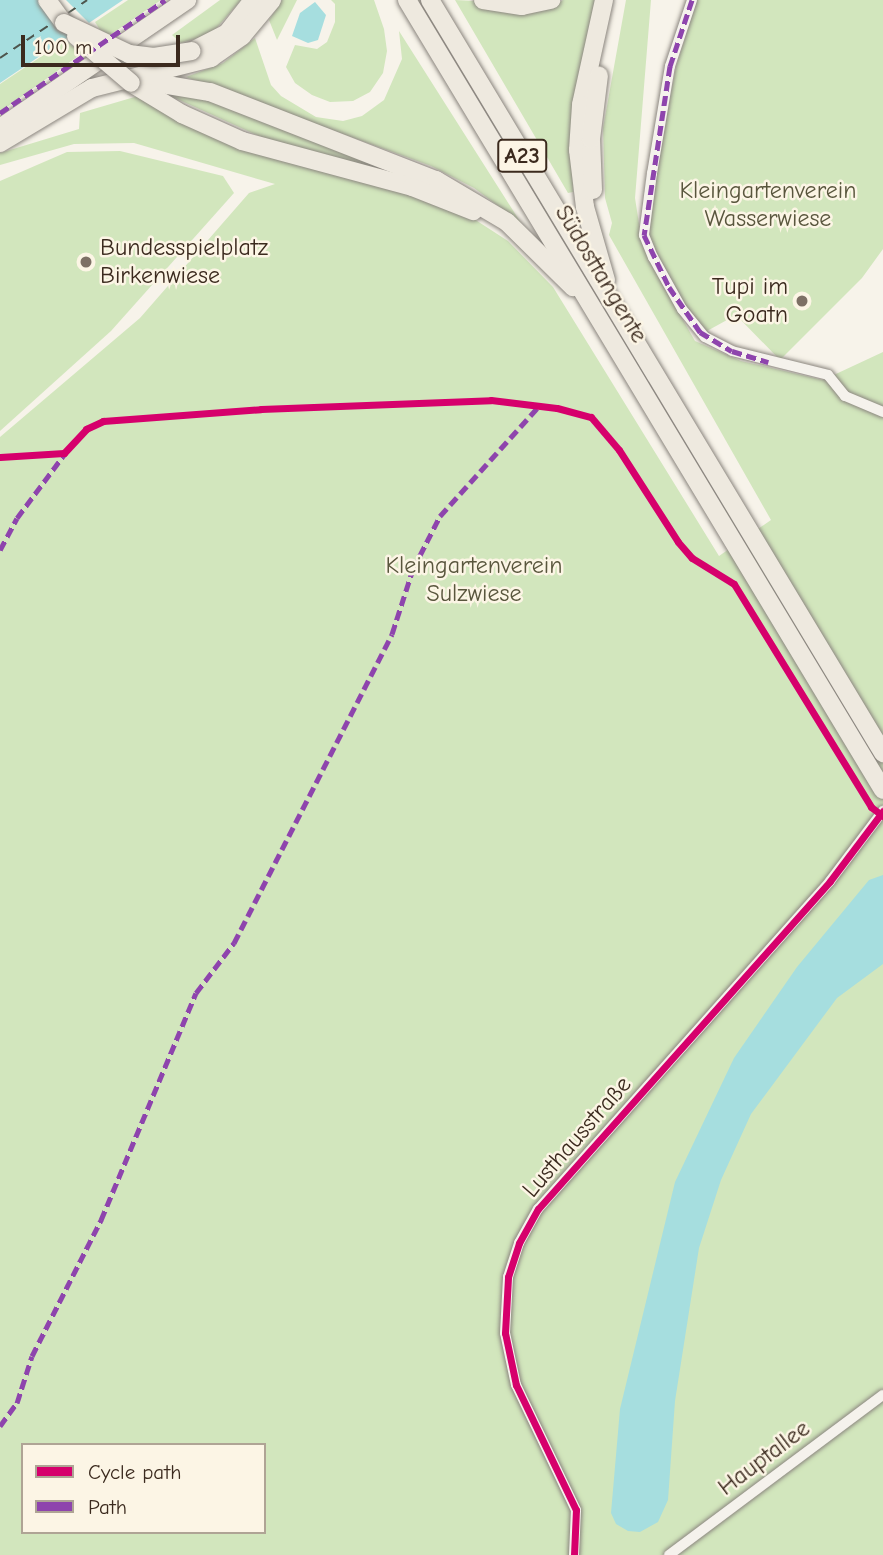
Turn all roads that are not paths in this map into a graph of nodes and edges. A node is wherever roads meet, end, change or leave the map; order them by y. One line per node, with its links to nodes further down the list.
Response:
1 (47, 0): 12 (highway)
2 (187, 0): 14 (highway)
3 (253, 0): 12 (highway, bridge)
4 (272, 0): 13 (highway)
5 (407, 0): 17 (highway, Südosttangente / A23)
6 (430, 0): 18 (highway, Südosttangente / A23)
7 (483, 0): 8 (highway)
8 (551, 0)
9 (604, 0): 18 (highway)
10 (617, 0): 18 (highway)
11 (692, 0): 19 (street)
12 (64, 23): 16 (highway, bridge)
13 (126, 78): 15 (highway); 16 (highway)
14 (0, 128)
15 (0, 143)
16 (519, 237): 17 (highway)
17 (593, 307): 21 (highway, Südosttangente / A23)
18 (616, 310): 20 (highway, Südosttangente / A23)
19 (883, 412)
20 (883, 753)
21 (883, 790)
22 (883, 811): 24 (street, Lusthausstraße)
23 (883, 1395): 25 (street, Hauptallee)
24 (574, 1555)
25 (670, 1555)

